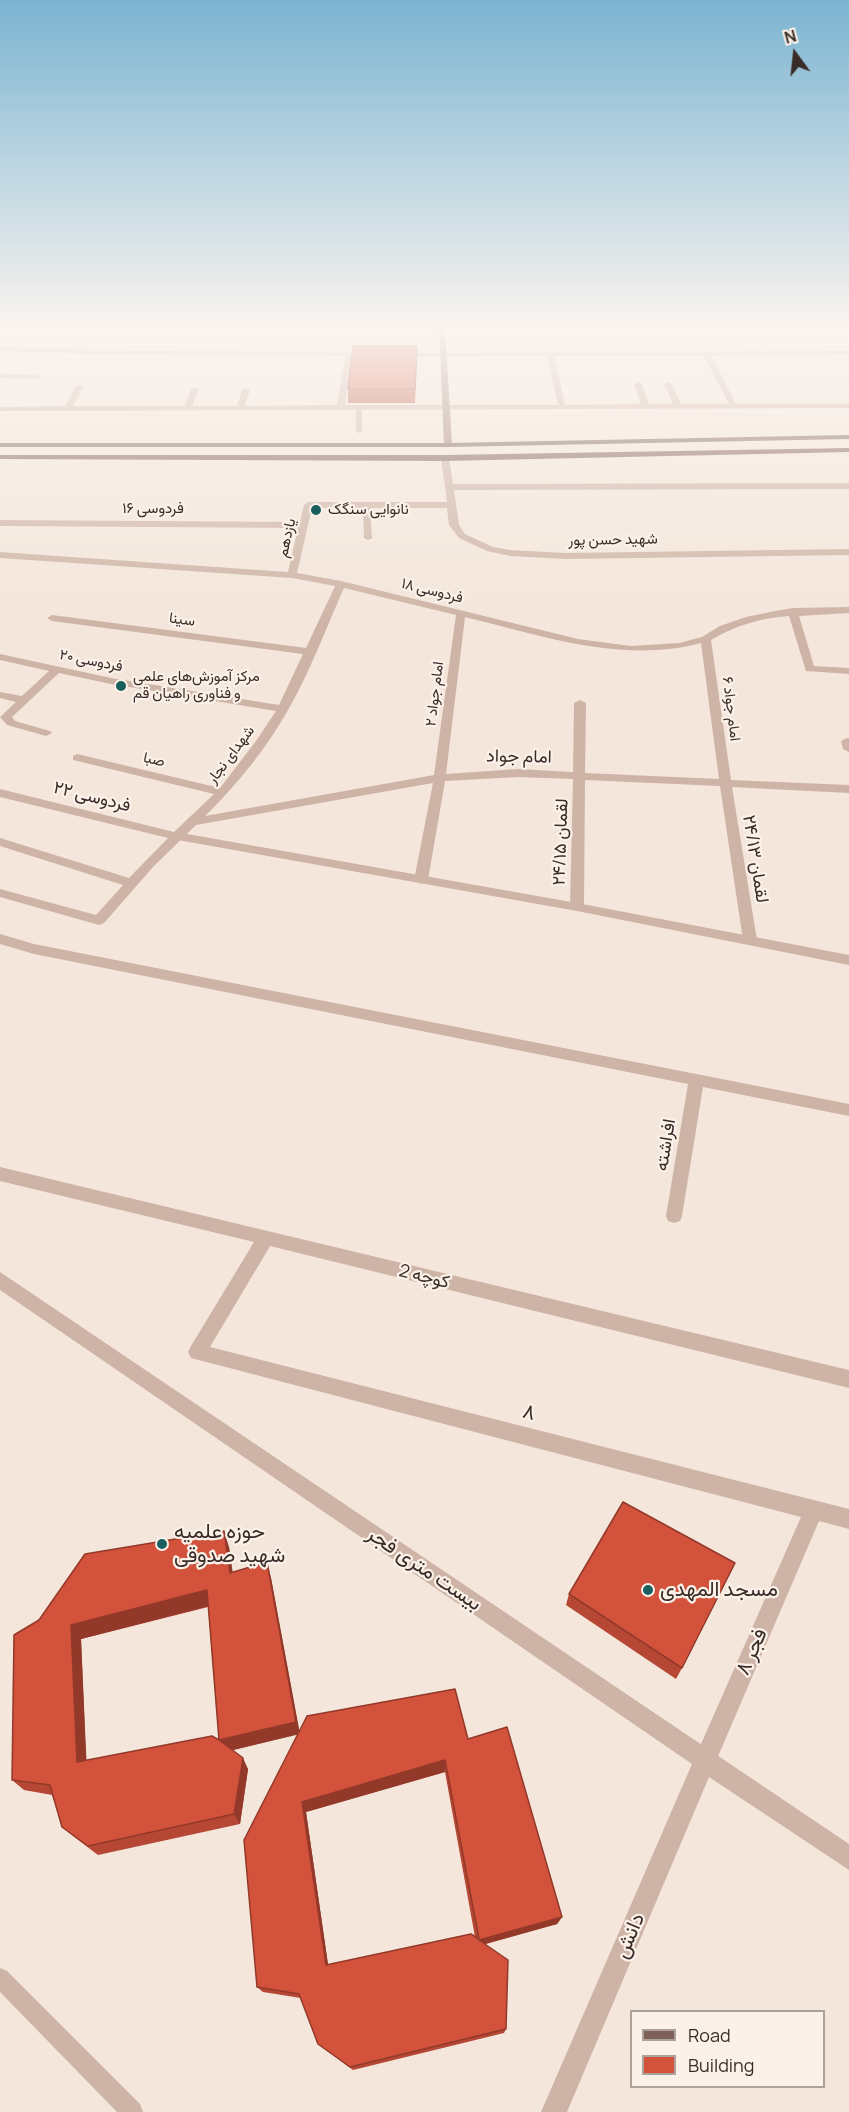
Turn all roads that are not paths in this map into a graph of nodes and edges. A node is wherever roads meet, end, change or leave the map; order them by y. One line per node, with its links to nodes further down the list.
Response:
1 (358, 426): 3 (lane)
2 (447, 426): 6 (main road)
3 (358, 431)
4 (849, 437): 6 (main road)
5 (0, 445): 6 (main road)
6 (448, 445)
7 (849, 450): 9 (main road)
8 (0, 458): 9 (main road)
9 (445, 458): 11 (street, شهید حسن پور)
10 (849, 486): 11 (street)
11 (448, 487): 13 (street, شهید حسن پور)
12 (366, 505): 13 (street, یازدهم); 15 (street, یازدهم); 16 (lane)
13 (450, 505): 17 (street, شهید حسن پور)
14 (0, 523): 15 (street, فردوسی ۱۶)
15 (305, 525): 19 (street, یازدهم)
16 (368, 538)
17 (849, 552)
18 (0, 555): 19 (street, فردوسی ۱۸)
19 (292, 575): 20 (street, فردوسی ۱۸)
20 (341, 584): 23 (street, فردوسی ۱۸); 26 (street, شهدای نجار)
21 (849, 610): 22 (street, فردوسی ۱۸)
22 (793, 611): 25 (street, فردوسی ۱۸); 29 (street)
23 (461, 613): 25 (street, فردوسی ۱۸); 37 (street, امام جواد ۲)
24 (52, 618): 26 (street, سینا)
25 (706, 639): 38 (street, امام جواد ۶)
26 (309, 652): 33 (street, شهدای نجار)
27 (0, 657): 28 (street, فردوسی ۲۰)
28 (56, 670): 31 (street); 33 (street, فردوسی ۲۰)
29 (849, 671)
30 (0, 694): 31 (street)
31 (23, 700): 34 (street)
32 (580, 703): 36 (street, لقمان ۲۴/۱۵)
33 (283, 709): 40 (street, شهدای نجار)
34 (46, 733)
35 (77, 758): 40 (street, صبا)
36 (581, 777): 37 (street, امام جواد); 38 (street, امام جواد); 48 (street, لقمان ۲۴/۱۵)
37 (440, 778): 42 (street, امام جواد); 45 (street, امام جواد ۲)
38 (725, 783): 39 (street, امام جواد); 50 (street, لقمان ۲۴/۱۳)
39 (849, 789)
40 (223, 792): 42 (street, شهدای نجار)
41 (0, 793): 43 (street, فردوسی ۲۲)
42 (192, 822): 43 (street, شهدای نجار)
43 (176, 836): 45 (street, فردوسی ۲۲); 46 (street, شهدای نجار)
44 (0, 842): 46 (street)
45 (421, 880): 48 (street, فردوسی ۲۲)
46 (132, 883): 47 (street, شهدای نجار)
47 (0, 892)
48 (577, 907): 50 (street, فردوسی ۲۲)
49 (0, 939): 52 (street)
50 (750, 940): 51 (street, فردوسی ۲۲)
51 (849, 960)
52 (696, 1080): 53 (street); 55 (street, افراشته)
53 (849, 1110)
54 (0, 1174): 56 (street, کوچه 2)
55 (674, 1216)
56 (265, 1239): 58 (street, کوچه 2); 59 (street, ۸)
57 (0, 1280): 61 (street, بیست متری فجر)
58 (849, 1379)
59 (813, 1512): 60 (street, ۸); 61 (street, فجر ۸)
60 (849, 1519)
61 (705, 1760): 62 (street, بیست متری فجر); 65 (street, دانش)
62 (849, 1858)
63 (0, 1978): 64 (lane)
64 (132, 2112)
65 (555, 2112)

